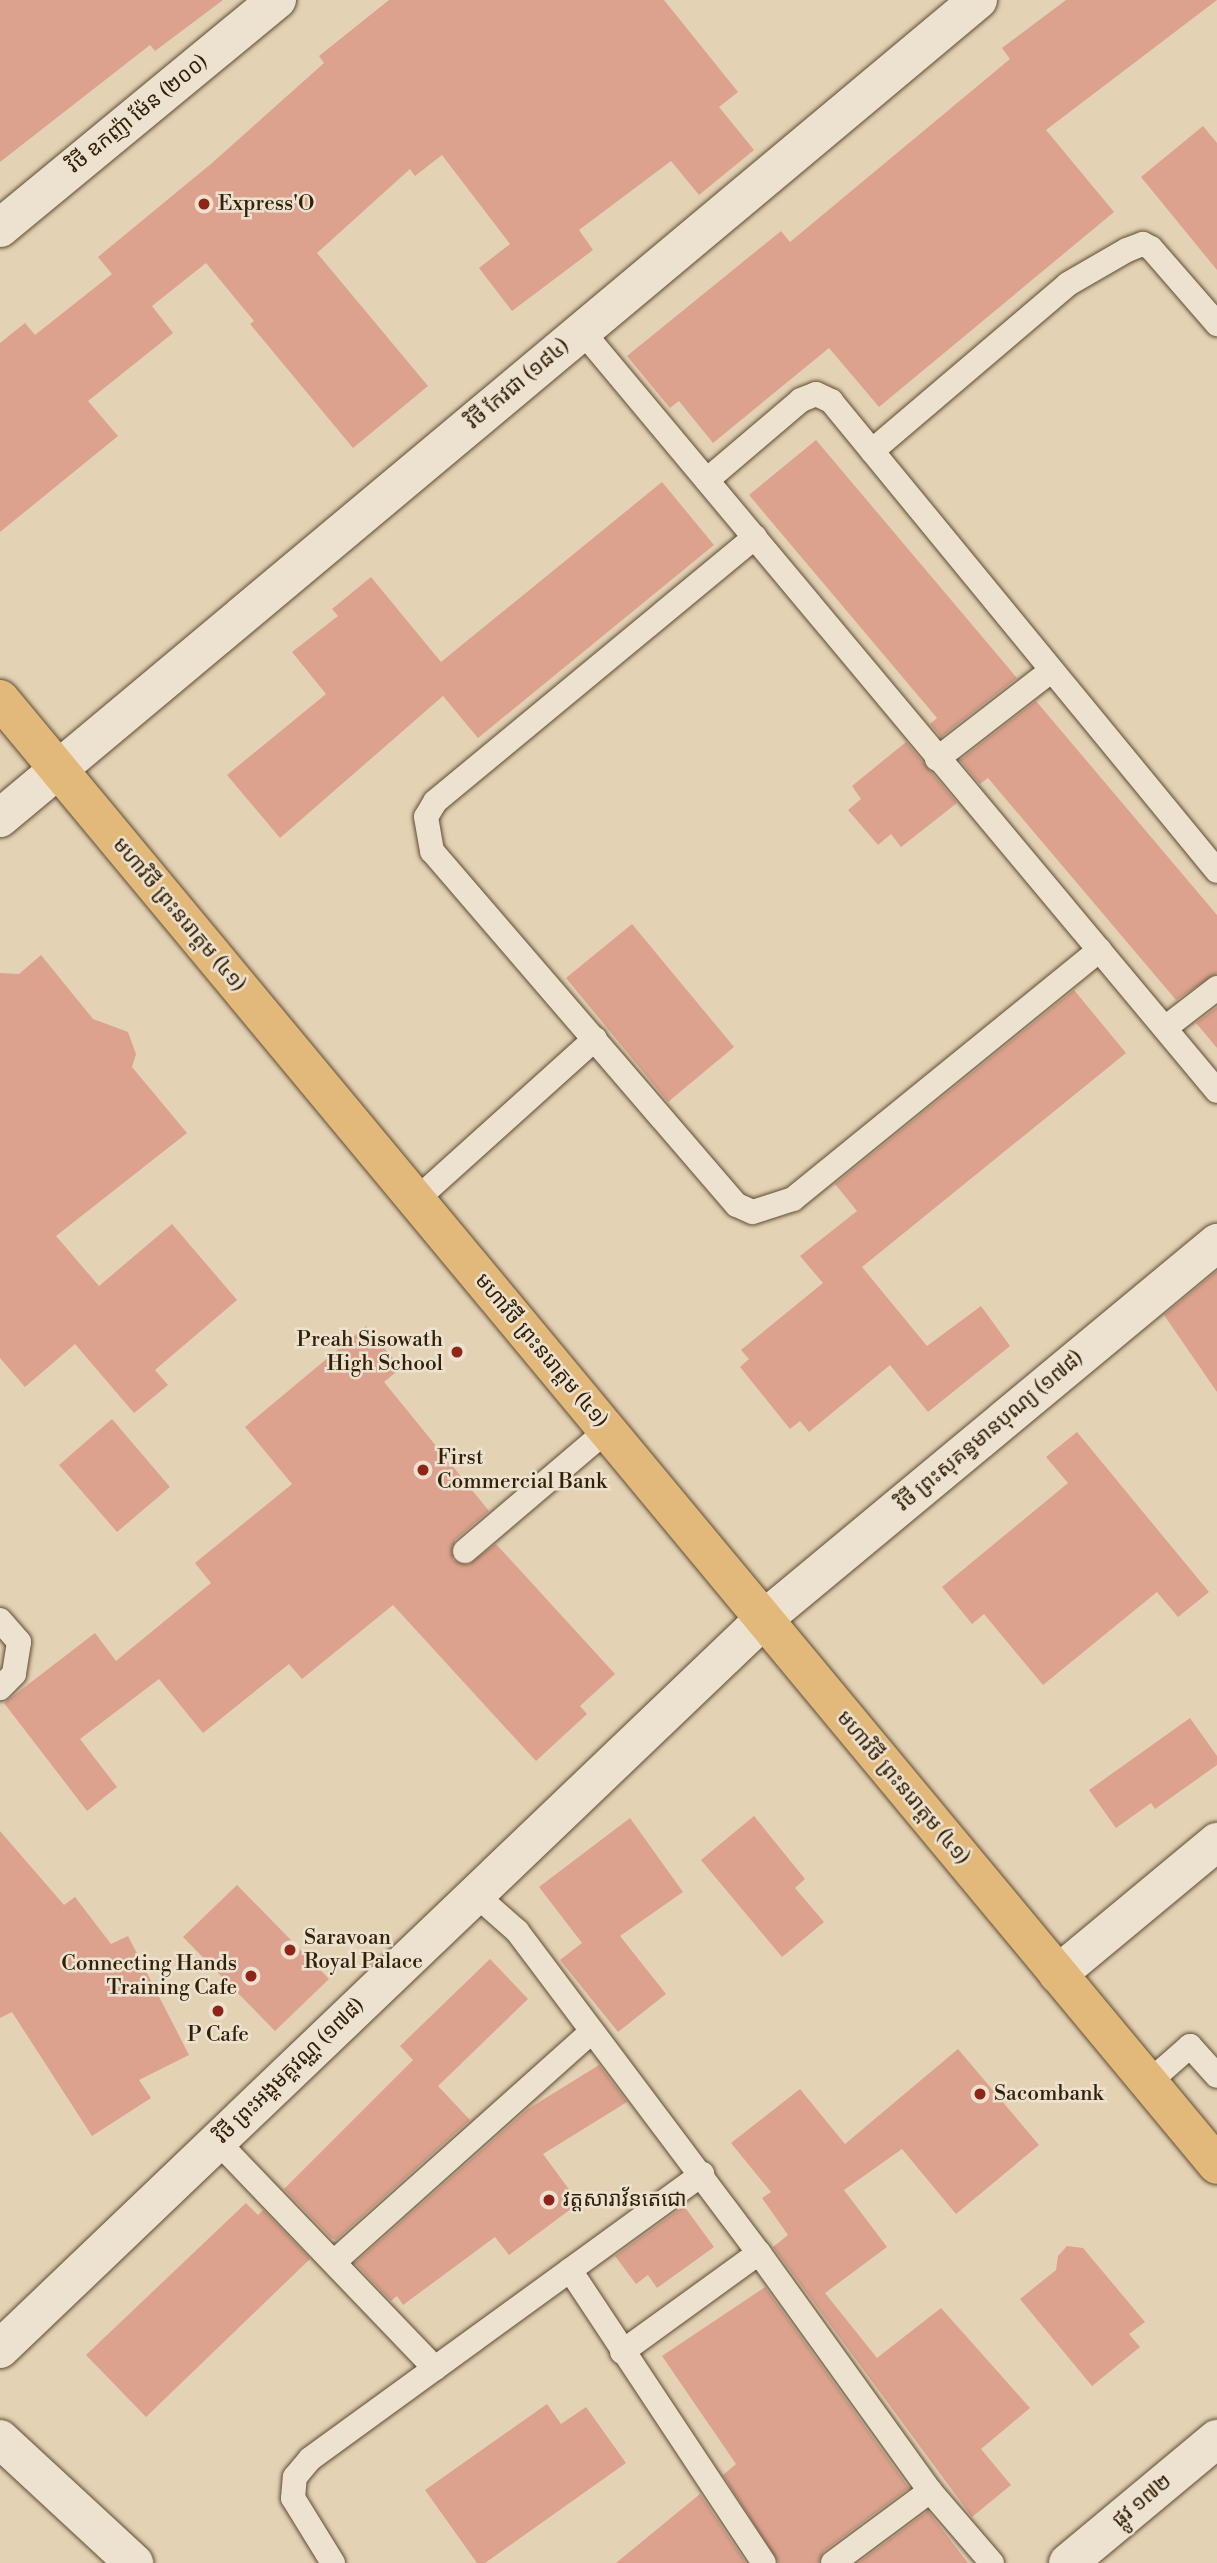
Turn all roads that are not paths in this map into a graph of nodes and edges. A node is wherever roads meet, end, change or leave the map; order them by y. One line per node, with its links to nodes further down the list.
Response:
1 (277, 0): 3 (street, វិថី ឧកញ៉ា ម៉ែន (២០០))
2 (978, 0): 5 (street, វិថី កែវជា (១៨៤))
3 (0, 228)
4 (1217, 324): 6 (lane)
5 (582, 331): 7 (lane); 12 (street, វិថី កែវជា (១៨៤))
6 (872, 451): 7 (lane); 9 (lane)
7 (707, 480): 8 (lane)
8 (755, 537): 11 (lane); 18 (lane)
9 (1052, 670): 11 (lane); 14 (lane)
10 (0, 699): 12 (main road, មហាវិថី ព្រះនរោត្តម (៤១))
11 (937, 759): 15 (lane)
12 (58, 768): 13 (street, វិថី កែវជា (១៨៤)); 20 (main road, មហាវិថី ព្រះនរោត្តម (៤១))
13 (0, 818)
14 (1215, 865)
15 (1099, 950): 17 (lane); 18 (lane)
16 (1217, 988): 17 (lane)
17 (1164, 1028): 19 (lane)
18 (595, 1039): 20 (lane)
19 (1217, 1091)
20 (416, 1200): 22 (main road, មហាវិថី ព្រះនរោត្តម (៤១))
21 (1217, 1243): 24 (street, វិថី ព្រះសុគន្ធមានបុណ្យ (១៧៨))
22 (607, 1430): 23 (lane); 24 (main road, មហាវិថី ព្រះនរោត្តម (៤១))
23 (465, 1550)
24 (764, 1619): 28 (street, វិថី ព្រះអង្គមគ្គវណ្ណ (១៧៨)); 29 (main road, មហាវិថី ព្រះនរោត្តម (៤១))
25 (0, 1620): 26 (lane)
26 (0, 1688)
27 (1217, 1842): 29 (street)
28 (476, 1895): 30 (lane); 33 (street, វិថី ព្រះអង្គមគ្គវណ្ណ (១៧៨))
29 (1058, 1974): 32 (main road, មហាវិថី ព្រះនរោត្តម (៤១))
30 (592, 2031): 35 (lane); 37 (lane)
31 (1217, 2076): 32 (lane)
32 (1148, 2082): 34 (main road, មហាវិថី ព្រះនរោត្តម (៤១))
33 (217, 2140): 37 (lane); 39 (street, វិថី ព្រះអង្គមគ្គវណ្ណ (១៧៨))
34 (1217, 2165)
35 (702, 2175): 36 (lane); 38 (lane)
36 (759, 2253): 40 (lane); 44 (lane)
37 (334, 2262): 41 (lane)
38 (570, 2270): 40 (lane); 41 (lane)
39 (0, 2349)
40 (622, 2351): 47 (lane)
41 (435, 2368): 46 (lane)
42 (0, 2439): 45 (street)
43 (1217, 2439): 50 (street, ផ្លូវ ១៧២)
44 (929, 2491): 48 (lane); 49 (lane)
45 (134, 2563)
46 (333, 2563)
47 (764, 2563)
48 (833, 2563)
49 (992, 2563)
50 (1068, 2563)

